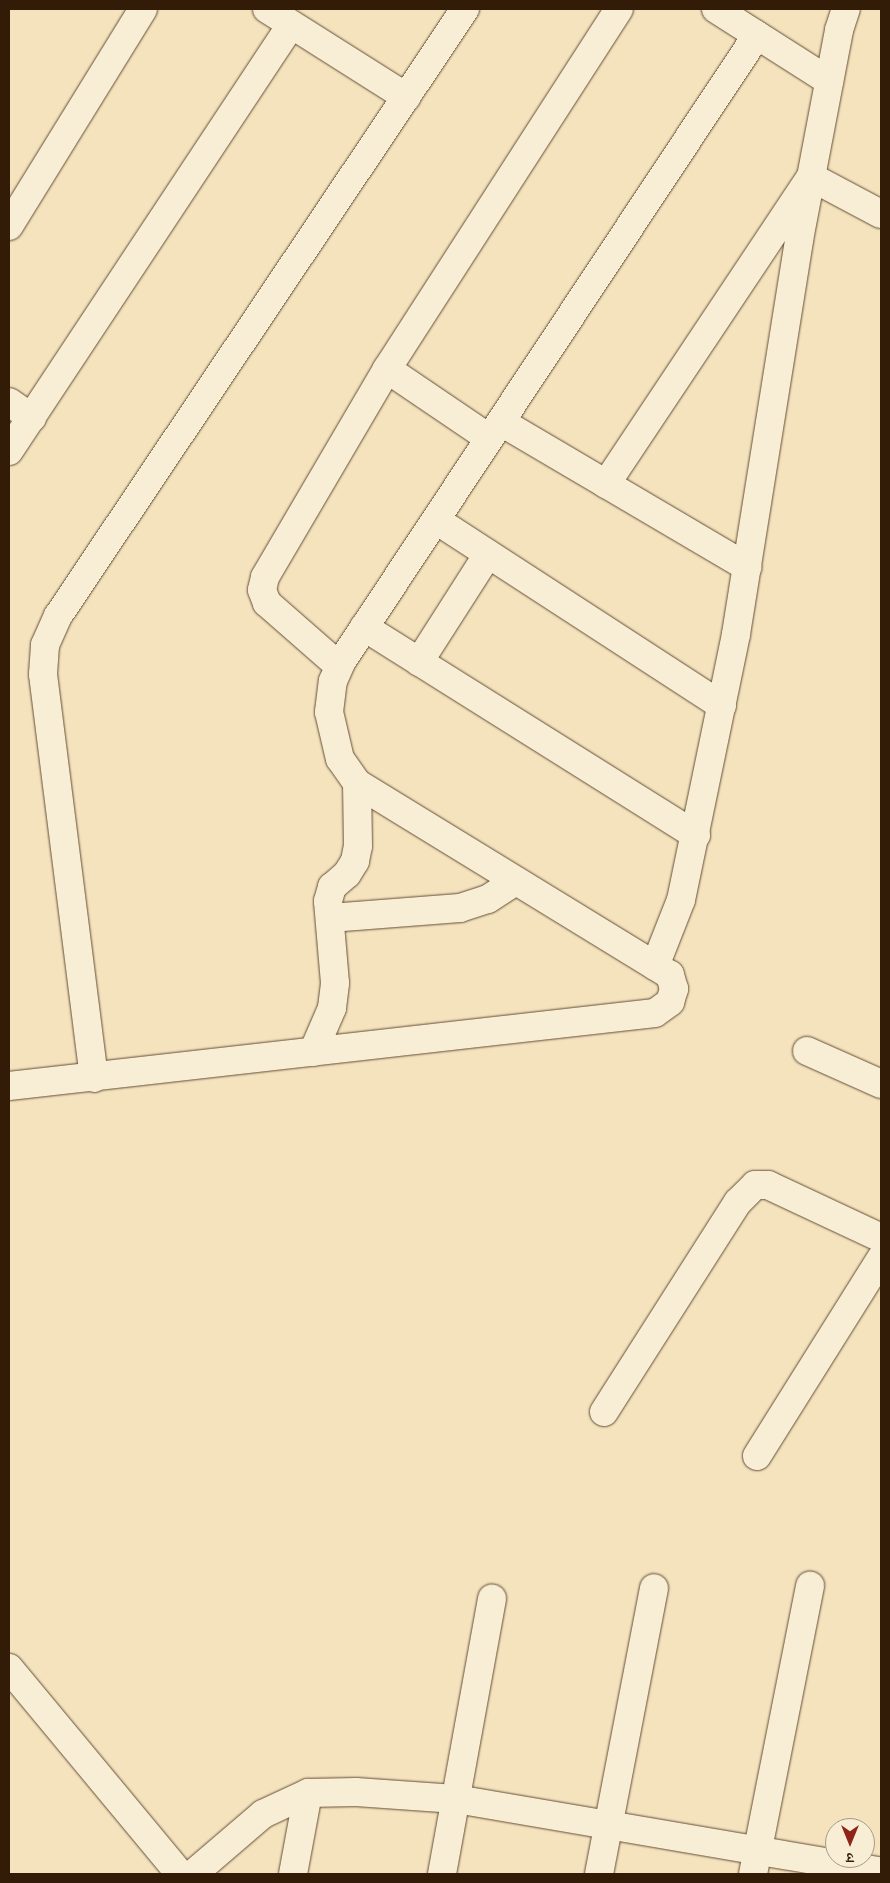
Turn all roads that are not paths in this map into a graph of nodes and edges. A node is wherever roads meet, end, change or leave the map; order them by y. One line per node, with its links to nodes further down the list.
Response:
1 (143, 9): 13 (street)
2 (267, 9): 7 (street)
3 (465, 9): 10 (street)
4 (619, 9): 14 (street)
5 (716, 9): 8 (street)
6 (846, 9): 9 (street)
7 (292, 25): 10 (street); 16 (street)
8 (757, 35): 9 (street); 17 (street)
9 (829, 81): 11 (street)
10 (406, 97): 34 (street)
11 (811, 177): 12 (street); 19 (street); 22 (street)
12 (881, 214)
13 (9, 226)
14 (387, 369): 17 (street); 25 (street)
15 (9, 402): 16 (street)
16 (32, 418): 18 (street)
17 (495, 430): 19 (street); 20 (street)
18 (9, 451)
19 (606, 484): 22 (street)
20 (436, 520): 21 (street); 23 (street)
21 (488, 554): 24 (street); 26 (street)
22 (747, 567): 26 (street)
23 (364, 627): 24 (street); 25 (street)
24 (419, 662): 28 (street)
25 (339, 666): 27 (street)
26 (722, 706): 28 (street)
27 (357, 783): 29 (street); 30 (street)
28 (696, 834): 31 (street)
29 (516, 881): 30 (street); 31 (street)
30 (330, 918): 33 (street)
31 (655, 966): 33 (street)
32 (807, 1051): 35 (street)
33 (313, 1052): 34 (street)
34 (94, 1078): 36 (street)
35 (881, 1084)
36 (9, 1086)
37 (881, 1238): 39 (street)
38 (881, 1258): 40 (street)
39 (604, 1412)
40 (757, 1456)
41 (810, 1586): 48 (street)
42 (654, 1588): 47 (street)
43 (492, 1599): 46 (street)
44 (9, 1668): 50 (street)
45 (308, 1793): 46 (street); 51 (street); 52 (street)
46 (456, 1799): 47 (street); 53 (street)
47 (609, 1824): 48 (street); 54 (street)
48 (755, 1863): 49 (street)
49 (881, 1872)
50 (180, 1874)
51 (193, 1874)
52 (293, 1874)
53 (442, 1874)
54 (599, 1874)

